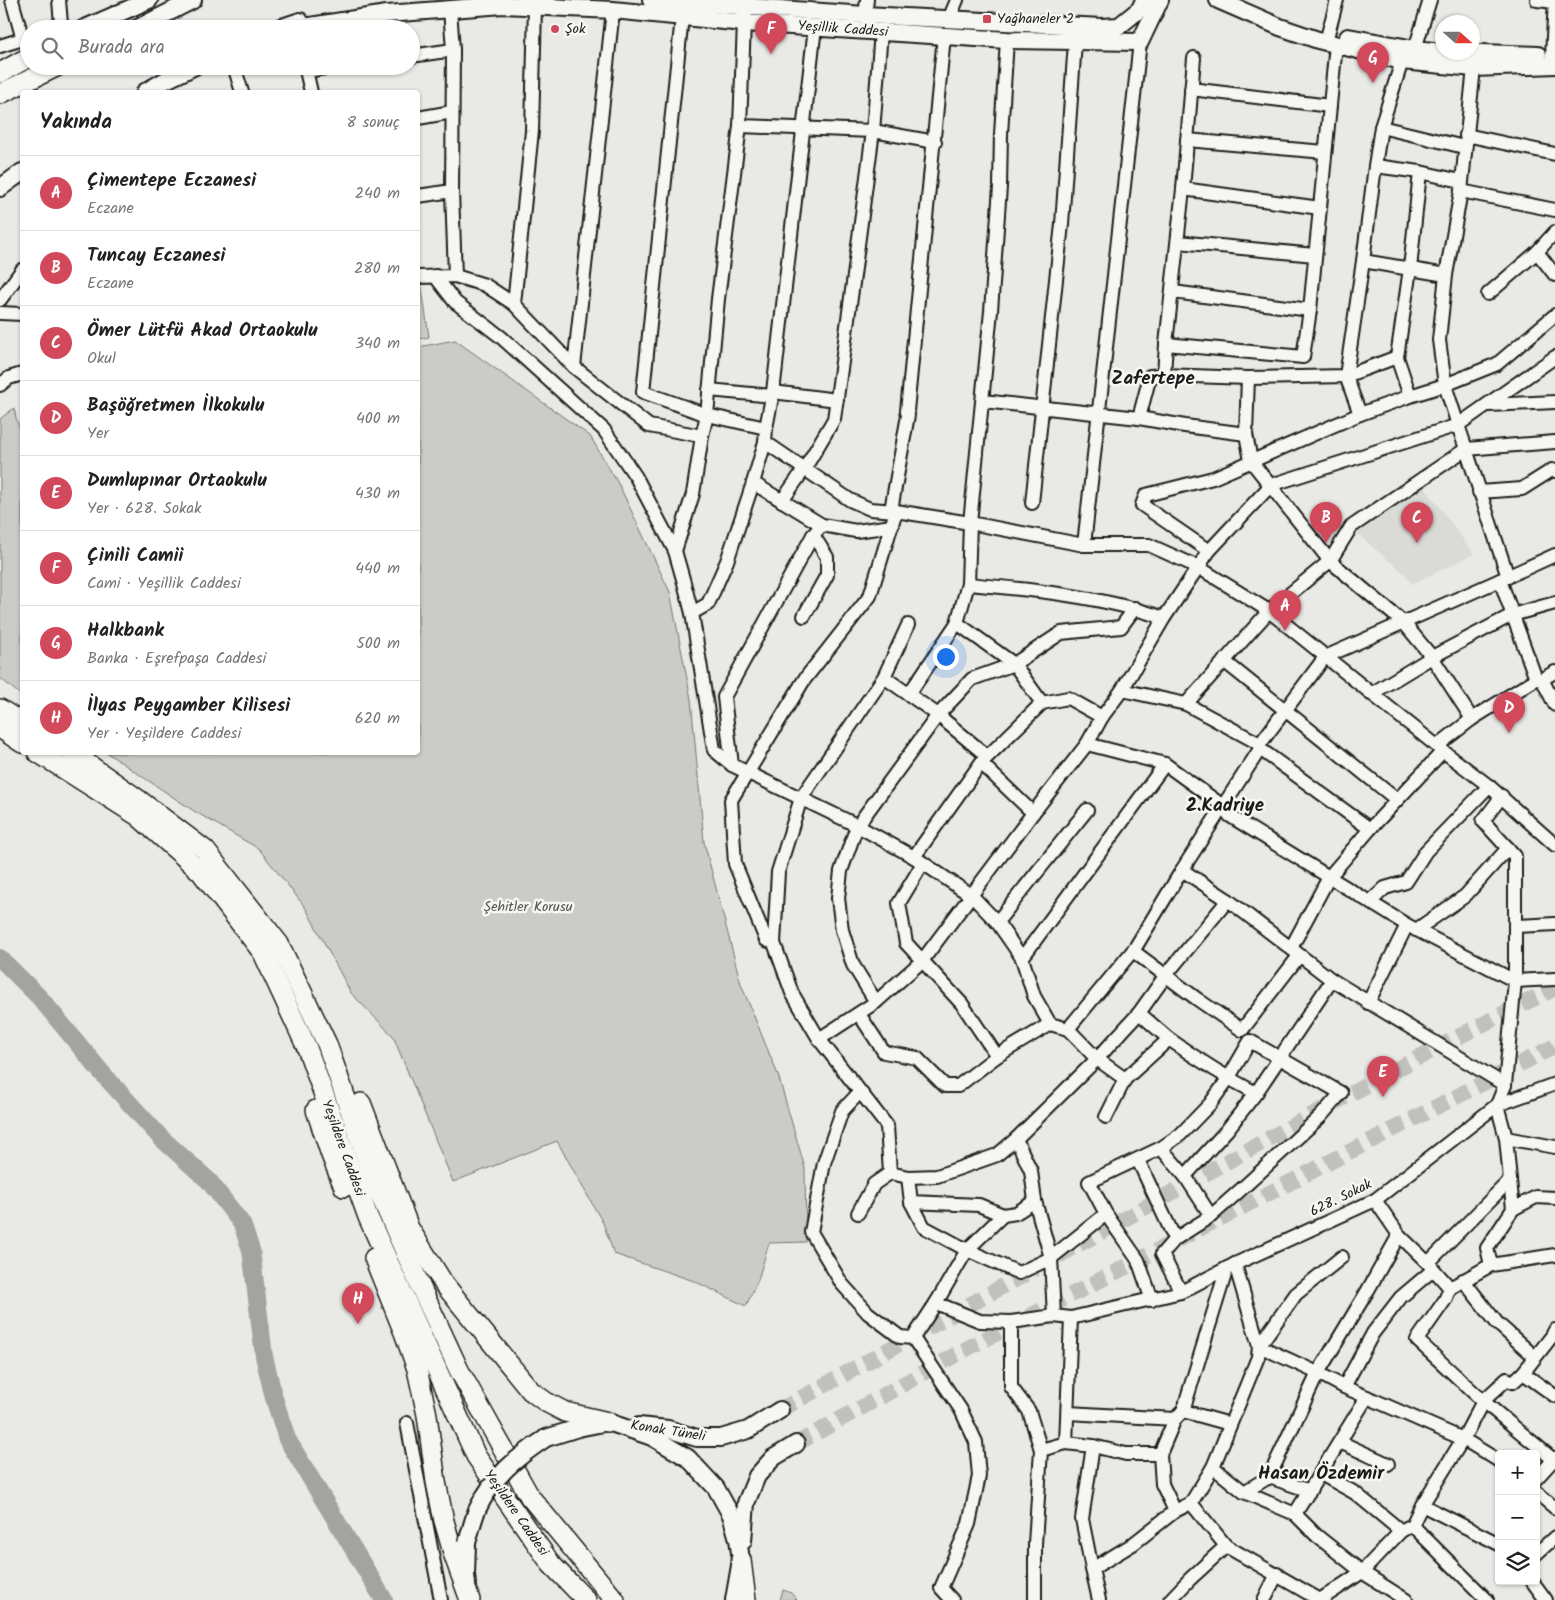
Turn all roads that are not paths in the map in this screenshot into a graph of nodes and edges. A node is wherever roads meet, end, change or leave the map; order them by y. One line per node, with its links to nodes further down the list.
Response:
1 (12, 0): 27 (street)
2 (59, 0): 22 (street)
3 (149, 0): 23 (main road)
4 (194, 0): 24 (main road)
5 (651, 0): 19 (main road, Yeşillik Caddesi)
6 (957, 0): 21 (street)
7 (1144, 0): 21 (main road, Yeşillik Caddesi)
8 (1160, 0): 34 (main road)
9 (1218, 0): 31 (main road)
10 (1247, 0): 31 (main road)
11 (1337, 0): 31 (street)
12 (1430, 0): 38 (street)
13 (1537, 0): 14 (street)
14 (1555, 2): 46 (street)
15 (540, 3): 16 (main road, Yeşillik Caddesi); 18 (main road, Yeşillik Caddesi); 105 (street)
16 (449, 4): 25 (main road, Yeşillik Caddesi); 26 (main road, Yeşillik Caddesi); 39 (street)
17 (866, 8): 19 (main road, Yeşillik Caddesi); 21 (main road, Yeşillik Caddesi)
18 (613, 10): 20 (main road, Yeşillik Caddesi); 113 (street)
19 (746, 10): 20 (main road, Yeşillik Caddesi); 28 (main road, Yeşillik Caddesi); 68 (street)
20 (682, 17): 130 (street)
21 (949, 19)
22 (59, 20)
23 (103, 20)
24 (154, 20)
25 (303, 20)
26 (349, 20)
27 (20, 25)
28 (815, 26): 29 (main road, Yeşillik Caddesi); 70 (street)
29 (881, 32): 30 (main road, Yeşillik Caddesi); 71 (street)
30 (944, 36): 32 (main road, Yeşillik Caddesi); 74 (street)
31 (1332, 39): 38 (main road); 47 (main road); 64 (street)
32 (1007, 40): 33 (main road, Yeşillik Caddesi); 124 (street)
33 (1075, 42): 34 (main road, Yeşillik Caddesi); 127 (street)
34 (1140, 42): 128 (street)
35 (0, 46): 36 (street)
36 (20, 46)
37 (20, 49): 45 (highway)
38 (1415, 49): 40 (main road)
39 (453, 50): 43 (street); 66 (street)
40 (1435, 51)
41 (20, 53): 49 (highway)
42 (1480, 54): 46 (main road)
43 (420, 55)
44 (1194, 58): 56 (street)
45 (0, 59)
46 (1554, 59): 48 (main road)
47 (1402, 61): 48 (main road); 69 (street)
48 (1474, 68): 73 (street)
49 (0, 73)
50 (39, 75): 62 (highway)
51 (55, 75): 57 (highway)
52 (164, 75): 58 (main road)
53 (176, 75): 59 (main road)
54 (237, 75): 60 (street)
55 (307, 75): 61 (street)
56 (1191, 89): 64 (street); 72 (street)
57 (29, 90)
58 (138, 90)
59 (148, 90)
60 (241, 90)
61 (311, 90)
62 (0, 94)
63 (20, 96): 65 (highway)
64 (1330, 106): 75 (street)
65 (0, 108)
66 (452, 112): 67 (street); 85 (street)
67 (420, 118)
68 (740, 126): 70 (street); 120 (street)
69 (1381, 127): 73 (street); 78 (street)
70 (804, 128): 71 (street); 121 (street)
71 (873, 131): 74 (street); 123 (street)
72 (1187, 140): 75 (street); 84 (street)
73 (1465, 141): 76 (street); 82 (street)
74 (935, 142): 147 (street)
75 (1325, 152): 87 (street)
76 (1555, 154)
77 (20, 162): 81 (main road)
78 (1375, 166): 79 (street); 93 (street)
79 (1420, 172): 82 (street); 95 (street)
80 (20, 173): 83 (main road)
81 (0, 176)
82 (1461, 186): 88 (street); 97 (street)
83 (0, 188)
84 (1183, 189): 87 (street); 90 (street)
85 (452, 191): 86 (street); 100 (street)
86 (420, 196)
87 (1320, 208): 92 (street)
88 (1555, 210)
89 (1555, 232): 91 (street)
90 (1178, 242): 92 (street); 102 (street)
91 (1537, 252): 94 (street); 103 (street)
92 (1315, 254): 106 (street)
93 (1363, 261): 95 (street); 116 (street)
94 (1551, 261): 98 (street)
95 (1410, 269): 97 (street); 111 (street)
96 (20, 273): 104 (street)
97 (1446, 275): 119 (street)
98 (1555, 275)
99 (435, 276): 100 (street); 101 (street); 152 (street)
100 (455, 276): 105 (street)
101 (420, 277)
102 (1173, 292): 106 (street); 110 (street)
103 (1488, 294)
104 (0, 300)
105 (514, 304): 113 (street)
106 (1310, 310): 110 (street)
107 (0, 313): 108 (street)
108 (20, 314)
109 (1555, 315): 119 (street)
110 (1166, 344): 115 (street)
111 (1397, 356): 116 (street); 122 (street)
112 (1555, 357): 126 (street)
113 (574, 367): 135 (street)
114 (20, 375): 118 (street)
115 (1164, 375): 117 (street); 131 (street)
116 (1346, 376): 117 (street); 129 (street)
117 (1248, 378): 134 (street)
118 (0, 385)
119 (1445, 385): 122 (street); 132 (street)
120 (709, 390): 121 (street); 130 (street)
121 (772, 394): 123 (street); 133 (street)
122 (1410, 396): 129 (street)
123 (837, 400): 140 (street)
124 (983, 401): 127 (street); 148 (street)
125 (1555, 402): 126 (street)
126 (1487, 405): 132 (street)
127 (1043, 408): 128 (street); 146 (street)
128 (1099, 414): 131 (street); 151 (street)
129 (1360, 414): 139 (street)
130 (707, 415): 133 (street); 135 (street)
131 (1139, 418): 134 (street)
132 (1458, 425): 138 (street); 143 (street)
133 (766, 428): 136 (street)
134 (1246, 434): 139 (street)
135 (702, 436): 152 (street)
136 (765, 442): 140 (street); 142 (street)
137 (1555, 442): 138 (street)
138 (1466, 448): 144 (street); 155 (street)
139 (1252, 461): 143 (street); 153 (street)
140 (805, 468): 145 (street); 147 (street)
141 (1555, 471): 144 (street)
142 (753, 483): 145 (street); 162 (street)
143 (1271, 485): 153 (street); 155 (street)
144 (1479, 492): 157 (street)
145 (782, 502): 150 (street)
146 (1032, 503)
147 (894, 511): 148 (street); 149 (street)
148 (970, 523): 151 (street); 158 (street)
149 (892, 526): 150 (street); 198 (street)
150 (818, 530): 164 (street); 197 (street)
151 (1084, 545): 156 (street)
152 (675, 551): 162 (street)
153 (1208, 551): 156 (street)
154 (1555, 555): 157 (street)
155 (1330, 561): 161 (street); 167 (street)
156 (1198, 567): 161 (street); 165 (street)
157 (1504, 578): 163 (street); 167 (street)
158 (968, 584): 160 (street); 166 (street)
159 (1555, 603): 163 (street)
160 (1135, 608): 165 (street); 172 (street)
161 (1269, 611): 169 (street); 171 (street)
162 (692, 613): 197 (street)
163 (1512, 615): 170 (street); 175 (street)
164 (804, 616)
165 (1164, 618): 176 (street)
166 (958, 623): 172 (street); 177 (street)
167 (1404, 623): 169 (street); 170 (street)
168 (908, 625): 174 (street)
169 (1325, 657): 178 (street); 183 (street)
170 (1432, 657): 178 (street); 186 (street)
171 (1224, 661): 180 (street); 183 (street)
172 (1014, 664): 179 (street); 184 (street)
173 (1555, 672): 175 (street)
174 (884, 676): 177 (street); 201 (street)
175 (1539, 679): 181 (street); 186 (street)
176 (1122, 690): 180 (street); 185 (street)
177 (909, 694): 184 (street)
178 (1371, 694): 192 (street)
179 (1042, 704): 185 (street); 195 (street)
180 (1186, 704): 191 (street)
181 (1555, 705)
182 (0, 709): 187 (highway)
183 (1285, 709): 191 (street); 202 (street)
184 (938, 715): 195 (street); 206 (street)
185 (1102, 717): 190 (street)
186 (1472, 718): 192 (street)
187 (20, 723)
188 (0, 728): 189 (highway)
189 (20, 742)
190 (1087, 744): 196 (street); 205 (street)
191 (1260, 746): 203 (street); 207 (street)
192 (1440, 749): 199 (street); 202 (street)
193 (42, 755): 240 (highway, Yeşildere Caddesi)
194 (75, 755): 221 (highway, Yeşildere Caddesi)
195 (984, 759): 205 (street); 210 (street)
196 (1165, 764): 203 (street); 224 (street)
197 (732, 765): 198 (street)
198 (748, 773): 201 (street); 220 (street)
199 (1489, 786): 200 (street); 215 (street)
200 (1502, 796): 208 (street); 209 (street)
201 (801, 798): 206 (street); 220 (street)
202 (1397, 800): 207 (street)
203 (1223, 806): 211 (street); 212 (street)
204 (1087, 810): 216 (street)
205 (1033, 812): 213 (street)
206 (857, 826): 210 (street); 230 (street)
207 (1370, 829): 212 (street)
208 (1555, 845)
209 (1508, 848): 218 (street); 219 (street)
210 (918, 860): 213 (street); 225 (street)
211 (1182, 870): 214 (street); 222 (street)
212 (1329, 877): 215 (street); 223 (street)
213 (972, 896): 216 (street); 225 (street)
214 (1228, 900): 223 (street); 226 (street)
215 (1370, 902): 219 (street)
216 (997, 922): 224 (street)
217 (1555, 924): 218 (street)
218 (1516, 926): 229 (street)
219 (1411, 928): 229 (street); 231 (street)
220 (774, 943): 237 (street)
221 (280, 944): 300 (highway); 340 (highway, Yeşildere Caddesi)
222 (1133, 951): 226 (street); 235 (street)
223 (1295, 952): 228 (street); 236 (street)
224 (1022, 958): 234 (street)
225 (922, 961): 230 (street); 241 (street)
226 (1166, 975): 232 (street); 236 (street)
227 (1555, 979): 229 (street)
228 (1332, 980): 231 (street); 243 (street)
229 (1515, 981): 247 (street)
230 (876, 1002): 233 (street)
231 (1368, 1003): 247 (street)
232 (1139, 1013): 238 (street); 242 (street)
233 (859, 1014): 237 (street); 241 (street)
234 (1050, 1024): 235 (street); 241 (street)
235 (1068, 1030): 242 (street)
236 (1242, 1030): 239 (street)
237 (819, 1039): 248 (street)
238 (1169, 1039): 244 (street); 245 (street)
239 (1250, 1041): 243 (street); 245 (street)
240 (307, 1048): 338 (highway); 339 (highway, Yeşildere Caddesi)
241 (997, 1056)
242 (1097, 1059): 244 (street); 252 (street)
243 (1280, 1059): 249 (street); 269 (street)
244 (1125, 1079): 251 (street)
245 (1228, 1079): 249 (street); 255 (street)
246 (1555, 1084): 250 (street, 628. Sokak)
247 (1505, 1085): 250 (street)
248 (860, 1092): 257 (street); 288 (street)
249 (1256, 1093): 258 (street)
250 (1498, 1105): 253 (street); 262 (street, 628. Sokak)
251 (1106, 1117)
252 (1016, 1138): 259 (street); 263 (street)
253 (1506, 1138): 254 (street); 260 (street)
254 (1555, 1147)
255 (1161, 1148): 256 (street); 258 (street)
256 (1138, 1160): 267 (street); 271 (street)
257 (890, 1173): 259 (street); 266 (street)
258 (1185, 1176): 269 (street)
259 (908, 1178): 264 (street)
260 (1510, 1180): 265 (street); 278 (street)
261 (1555, 1198): 265 (street)
262 (1375, 1200): 270 (street); 277 (street, 628. Sokak)
263 (1035, 1201): 268 (street); 275 (street)
264 (910, 1202): 268 (street); 272 (street)
265 (1513, 1209): 276 (street)
266 (858, 1213)
267 (1106, 1214): 275 (street); 282 (street)
268 (1004, 1215): 272 (street)
269 (1211, 1216): 271 (street)
270 (1399, 1235): 278 (street); 291 (street)
271 (1175, 1239): 281 (street)
272 (967, 1250): 275 (street); 283 (street)
273 (1555, 1255): 276 (street)
274 (1342, 1257): 289 (street)
275 (1051, 1258): 284 (street)
276 (1491, 1265): 279 (street)
277 (1231, 1266): 281 (street, 628. Sokak); 289 (street); 299 (street)
278 (1430, 1267): 280 (street); 293 (street)
279 (1463, 1280): 280 (street); 290 (street)
280 (1450, 1288): 296 (street)
281 (1181, 1292): 282 (street, 628. Sokak)
282 (1152, 1300): 285 (street, 628. Sokak)
283 (936, 1303): 286 (street, 628. Sokak); 288 (street)
284 (1054, 1316): 285 (street, 628. Sokak); 286 (street, 628. Sokak)
285 (1071, 1318): 298 (street)
286 (1011, 1322): 308 (street)
287 (1555, 1330): 290 (street)
288 (913, 1338): 343 (street)
289 (1258, 1346): 291 (street); 302 (street)
290 (1535, 1357): 292 (street)
291 (1318, 1373): 293 (street); 316 (street)
292 (1523, 1373): 294 (street); 296 (street)
293 (1344, 1387): 295 (street)
294 (1555, 1396)
295 (1367, 1397): 303 (street); 304 (street)
296 (1483, 1401): 303 (street); 311 (street)
297 (780, 1410): 300 (main road, Konak Tüneli)
298 (1068, 1413): 299 (street); 305 (street)
299 (1179, 1415): 302 (street); 309 (street)
300 (608, 1422): 330 (main road); 338 (main road, bridge)
301 (407, 1423): 337 (street)
302 (1230, 1424): 313 (street)
303 (1462, 1439): 310 (street); 321 (street)
304 (1340, 1442): 312 (street); 314 (street)
305 (1066, 1443): 307 (street); 308 (street)
306 (796, 1444): 330 (main road)
307 (1093, 1446): 309 (street); 331 (street)
308 (1041, 1450): 344 (street)
309 (1160, 1454): 323 (street)
310 (1495, 1459)
311 (1554, 1459): 315 (street)
312 (1388, 1464)
313 (1213, 1466): 318 (street); 320 (street)
314 (1320, 1474): 317 (street); 325 (street)
315 (1540, 1475)
316 (1269, 1477): 317 (street); 318 (street)
317 (1310, 1491): 324 (street)
318 (1244, 1492): 324 (street)
319 (1540, 1495): 322 (street)
320 (1191, 1502): 323 (street); 328 (street)
321 (1422, 1505): 325 (street); 327 (street)
322 (1555, 1508)
323 (1175, 1510): 331 (street)
324 (1295, 1514): 332 (street)
325 (1407, 1528): 332 (street); 350 (street)
326 (1555, 1537): 329 (street)
327 (1495, 1542)
328 (1226, 1546): 333 (street); 346 (street)
329 (1540, 1550)
330 (741, 1560): 341 (main road); 342 (highway)
331 (1092, 1569): 345 (street)
332 (1362, 1572): 348 (street); 349 (street)
333 (1277, 1574): 335 (street); 347 (street)
334 (1535, 1585): 351 (street)
335 (1297, 1595): 348 (street)
336 (1555, 1596): 352 (street)
337 (441, 1600)
338 (470, 1600)
339 (586, 1600)
340 (615, 1600)
341 (734, 1600)
342 (746, 1600)
343 (952, 1600)
344 (1035, 1600)
345 (1099, 1600)
346 (1170, 1600)
347 (1264, 1600)
348 (1320, 1600)
349 (1406, 1600)
350 (1487, 1600)
351 (1546, 1600)
352 (1550, 1600)

